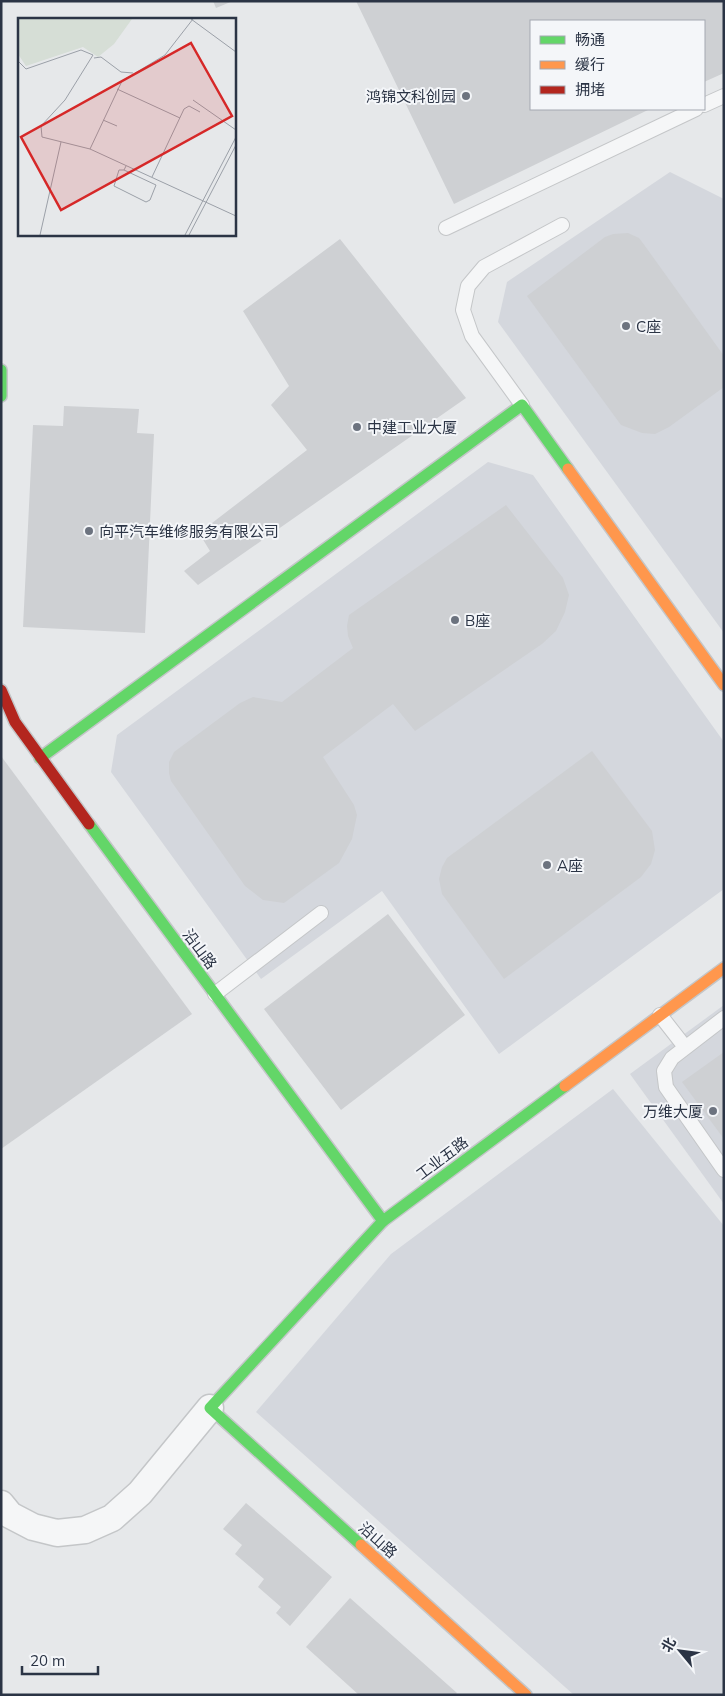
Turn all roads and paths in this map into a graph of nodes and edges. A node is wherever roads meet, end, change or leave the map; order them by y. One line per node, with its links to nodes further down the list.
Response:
1 (724, 96): 2 (lane)
2 (705, 105)
3 (694, 110): 5 (lane)
4 (562, 225): 8 (lane)
5 (446, 228)
6 (1, 370): 7 (street)
7 (1, 396)
8 (522, 405): 9 (street); 11 (street)
9 (724, 686)
10 (1, 690): 11 (street, 沿山路)
11 (40, 758): 14 (street, 沿山路)
12 (321, 913): 14 (lane)
13 (724, 968): 15 (street, 工业五路)
14 (215, 994): 19 (street, 沿山路)
15 (660, 1015): 17 (lane); 19 (street, 工业五路)
16 (724, 1018): 17 (lane)
17 (684, 1047): 18 (lane)
18 (724, 1170)
19 (383, 1221): 20 (street, 工业五路)
20 (210, 1408): 21 (street); 22 (street, 沿山路)
21 (1, 1504)
22 (526, 1695)

